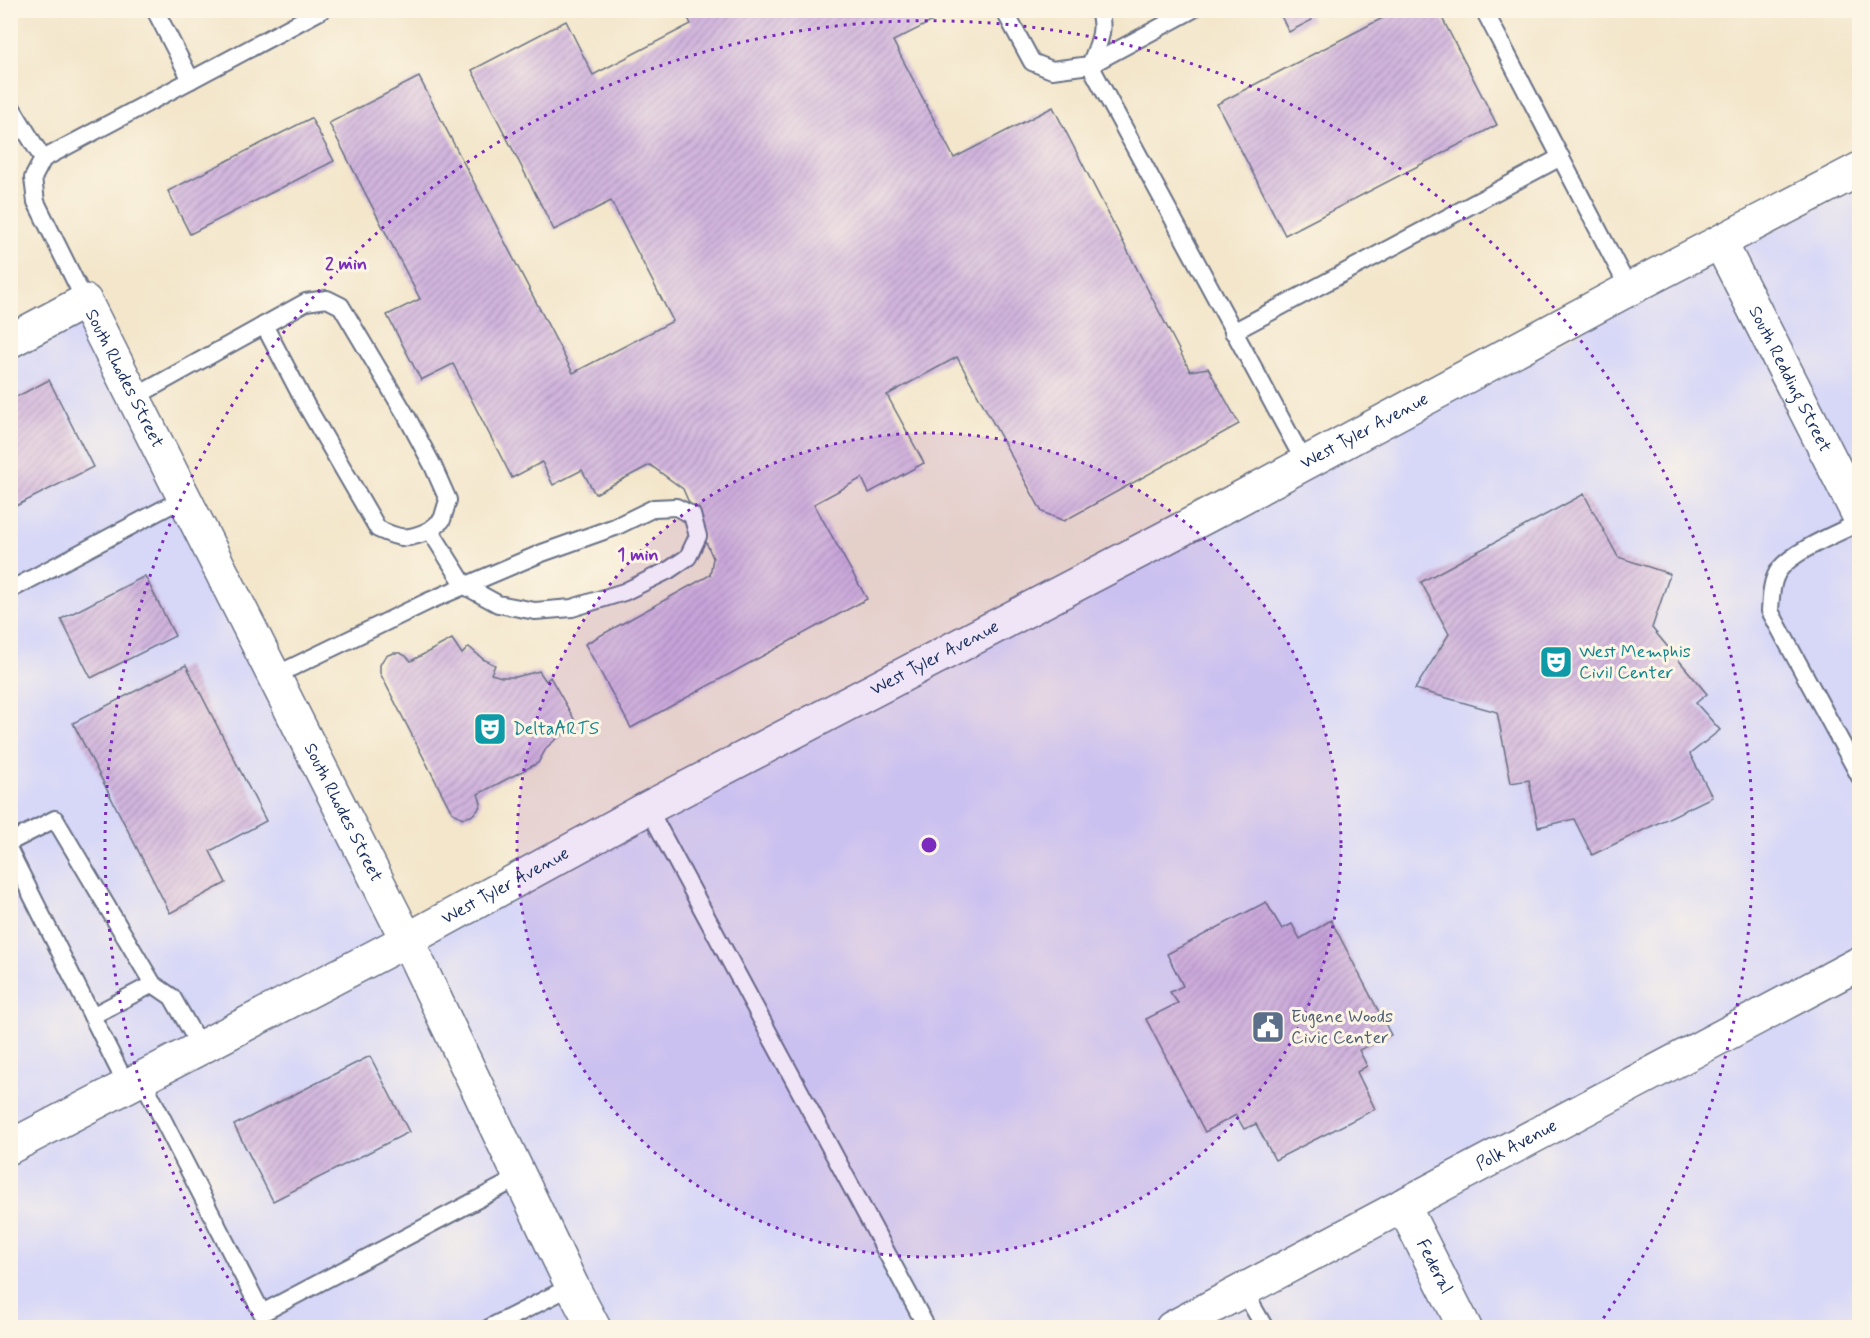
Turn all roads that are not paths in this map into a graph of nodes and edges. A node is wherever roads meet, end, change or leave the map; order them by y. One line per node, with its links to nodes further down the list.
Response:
1 (155, 10): 8 (lane)
2 (322, 10): 8 (lane)
3 (1004, 10): 7 (lane)
4 (1098, 10): 7 (lane)
5 (1192, 10): 7 (lane)
6 (1484, 10): 10 (lane)
7 (1089, 65): 17 (lane)
8 (191, 80): 11 (lane)
9 (10, 105): 11 (lane)
10 (1561, 157): 14 (lane); 17 (lane)
11 (43, 159): 15 (lane)
12 (1860, 170): 13 (street, West Tyler Avenue)
13 (1720, 242): 14 (street, West Tyler Avenue); 22 (street, South Redding Street)
14 (1629, 289): 20 (street, West Tyler Avenue)
15 (85, 301): 18 (street); 19 (street, South Rhodes Street)
16 (264, 325): 19 (lane); 23 (lane); 23 (lane)
17 (1233, 332): 20 (lane)
18 (10, 341)
19 (134, 398): 21 (street, South Rhodes Street)
20 (1305, 463): 28 (street, West Tyler Avenue)
21 (184, 498): 25 (lane); 26 (street, South Rhodes Street)
22 (1860, 520): 27 (lane)
23 (430, 530): 24 (lane)
24 (465, 586): 24 (lane); 26 (lane)
25 (10, 590)
26 (274, 676): 31 (street, South Rhodes Street)
27 (1860, 777)
28 (648, 808): 31 (street, West Tyler Avenue); 44 (lane)
29 (10, 842): 33 (lane)
30 (10, 852): 34 (lane)
31 (407, 940): 35 (street, West Tyler Avenue); 38 (street, South Rhodes Street)
32 (1860, 963): 39 (street, Polk Avenue)
33 (153, 984): 34 (lane); 35 (lane)
34 (92, 1016): 36 (lane)
35 (201, 1048): 36 (street, West Tyler Avenue)
36 (134, 1082): 37 (street, West Tyler Avenue); 38 (lane)
37 (10, 1147)
38 (520, 1178): 40 (street, South Rhodes Street)
39 (1403, 1205): 41 (street, Polk Avenue); 47 (street, Federal)
40 (572, 1286): 42 (lane); 43 (street, South Rhodes Street)
41 (1243, 1290): 45 (street, Polk Avenue); 46 (lane)
42 (489, 1328)
43 (594, 1328)
44 (927, 1328)
45 (1172, 1328)
46 (1265, 1328)
47 (1465, 1328)

